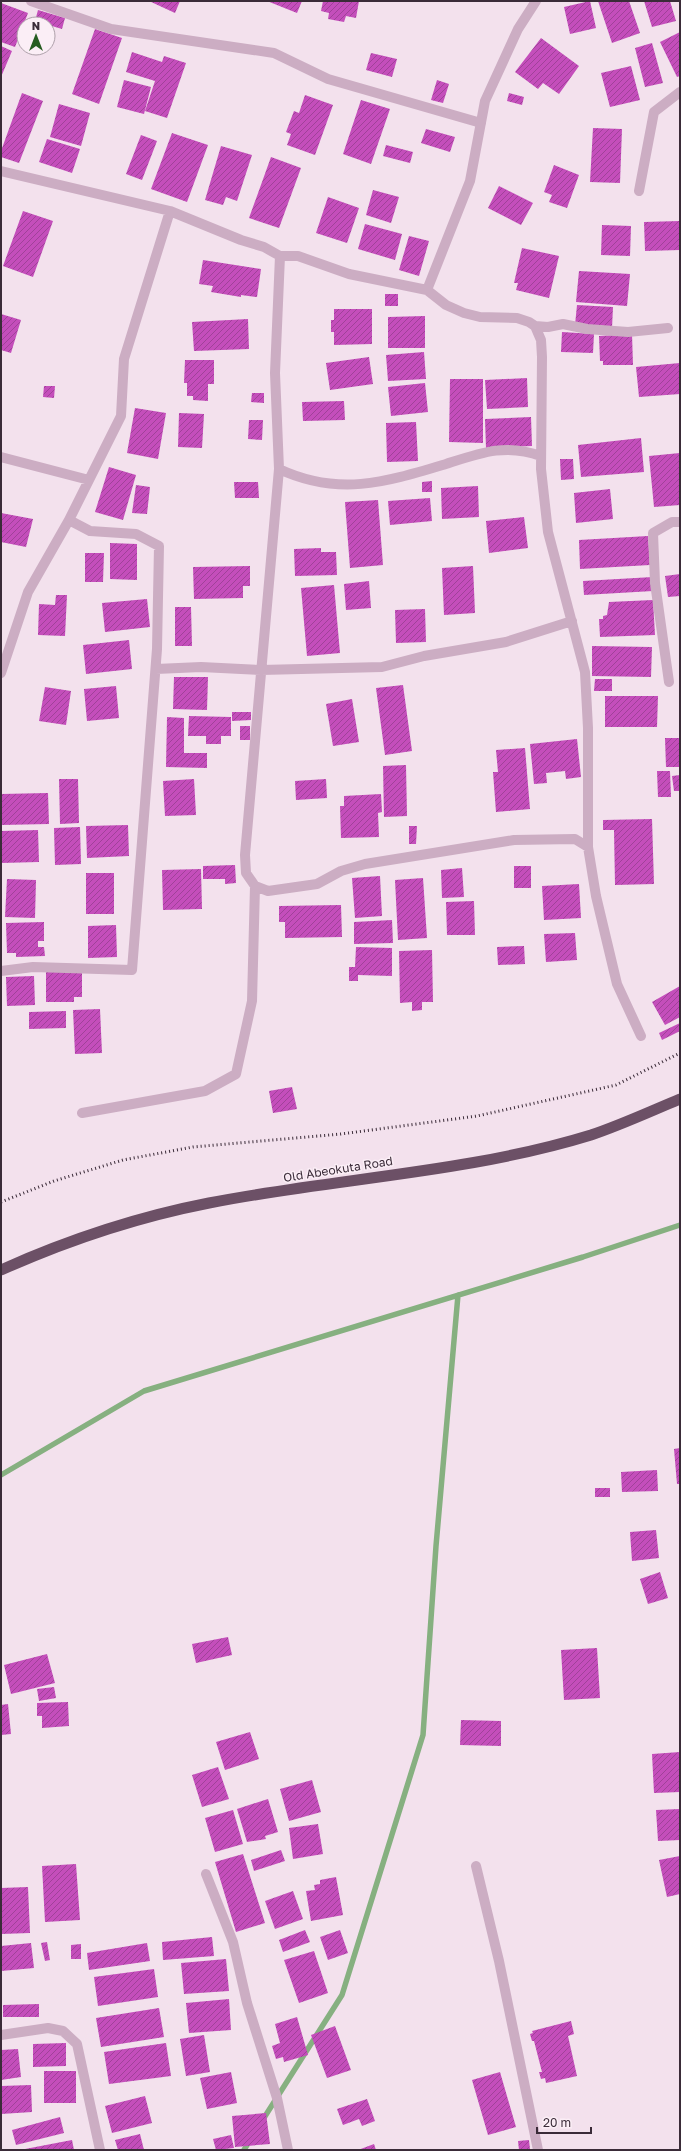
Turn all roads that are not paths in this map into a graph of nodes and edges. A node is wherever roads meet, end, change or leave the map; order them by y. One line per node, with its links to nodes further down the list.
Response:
1 (30, 1): 4 (street)
2 (536, 1): 4 (street)
3 (680, 92): 6 (street)
4 (481, 123): 9 (street)
5 (1, 171): 7 (street)
6 (639, 191)
7 (170, 210): 8 (street); 17 (street)
8 (280, 256): 9 (street); 16 (street)
9 (427, 290): 10 (street)
10 (535, 326): 11 (street); 13 (street)
11 (548, 327): 12 (street); 13 (street)
12 (668, 328)
13 (541, 340): 14 (street)
14 (541, 456): 16 (street); 20 (street)
15 (1, 457): 17 (street)
16 (279, 469): 22 (street)
17 (89, 480): 18 (street)
18 (69, 520): 21 (street); 23 (street)
19 (680, 522): 24 (street)
20 (572, 621): 22 (street); 25 (street)
21 (156, 669): 22 (street); 29 (street)
22 (261, 670): 28 (street)
23 (1, 673)
24 (669, 682)
25 (588, 820): 26 (street); 27 (street)
26 (575, 839): 27 (street); 28 (street)
27 (588, 847): 30 (street)
28 (255, 886): 32 (street)
29 (1, 971)
30 (641, 1036)
31 (680, 1099): 33 (highway, Old Abeokuta Road)
32 (82, 1113)
33 (1, 1270)
34 (476, 1866): 39 (street)
35 (206, 1874): 38 (street)
36 (1, 2035): 37 (street)
37 (100, 2150)
38 (288, 2150)
39 (538, 2150)

